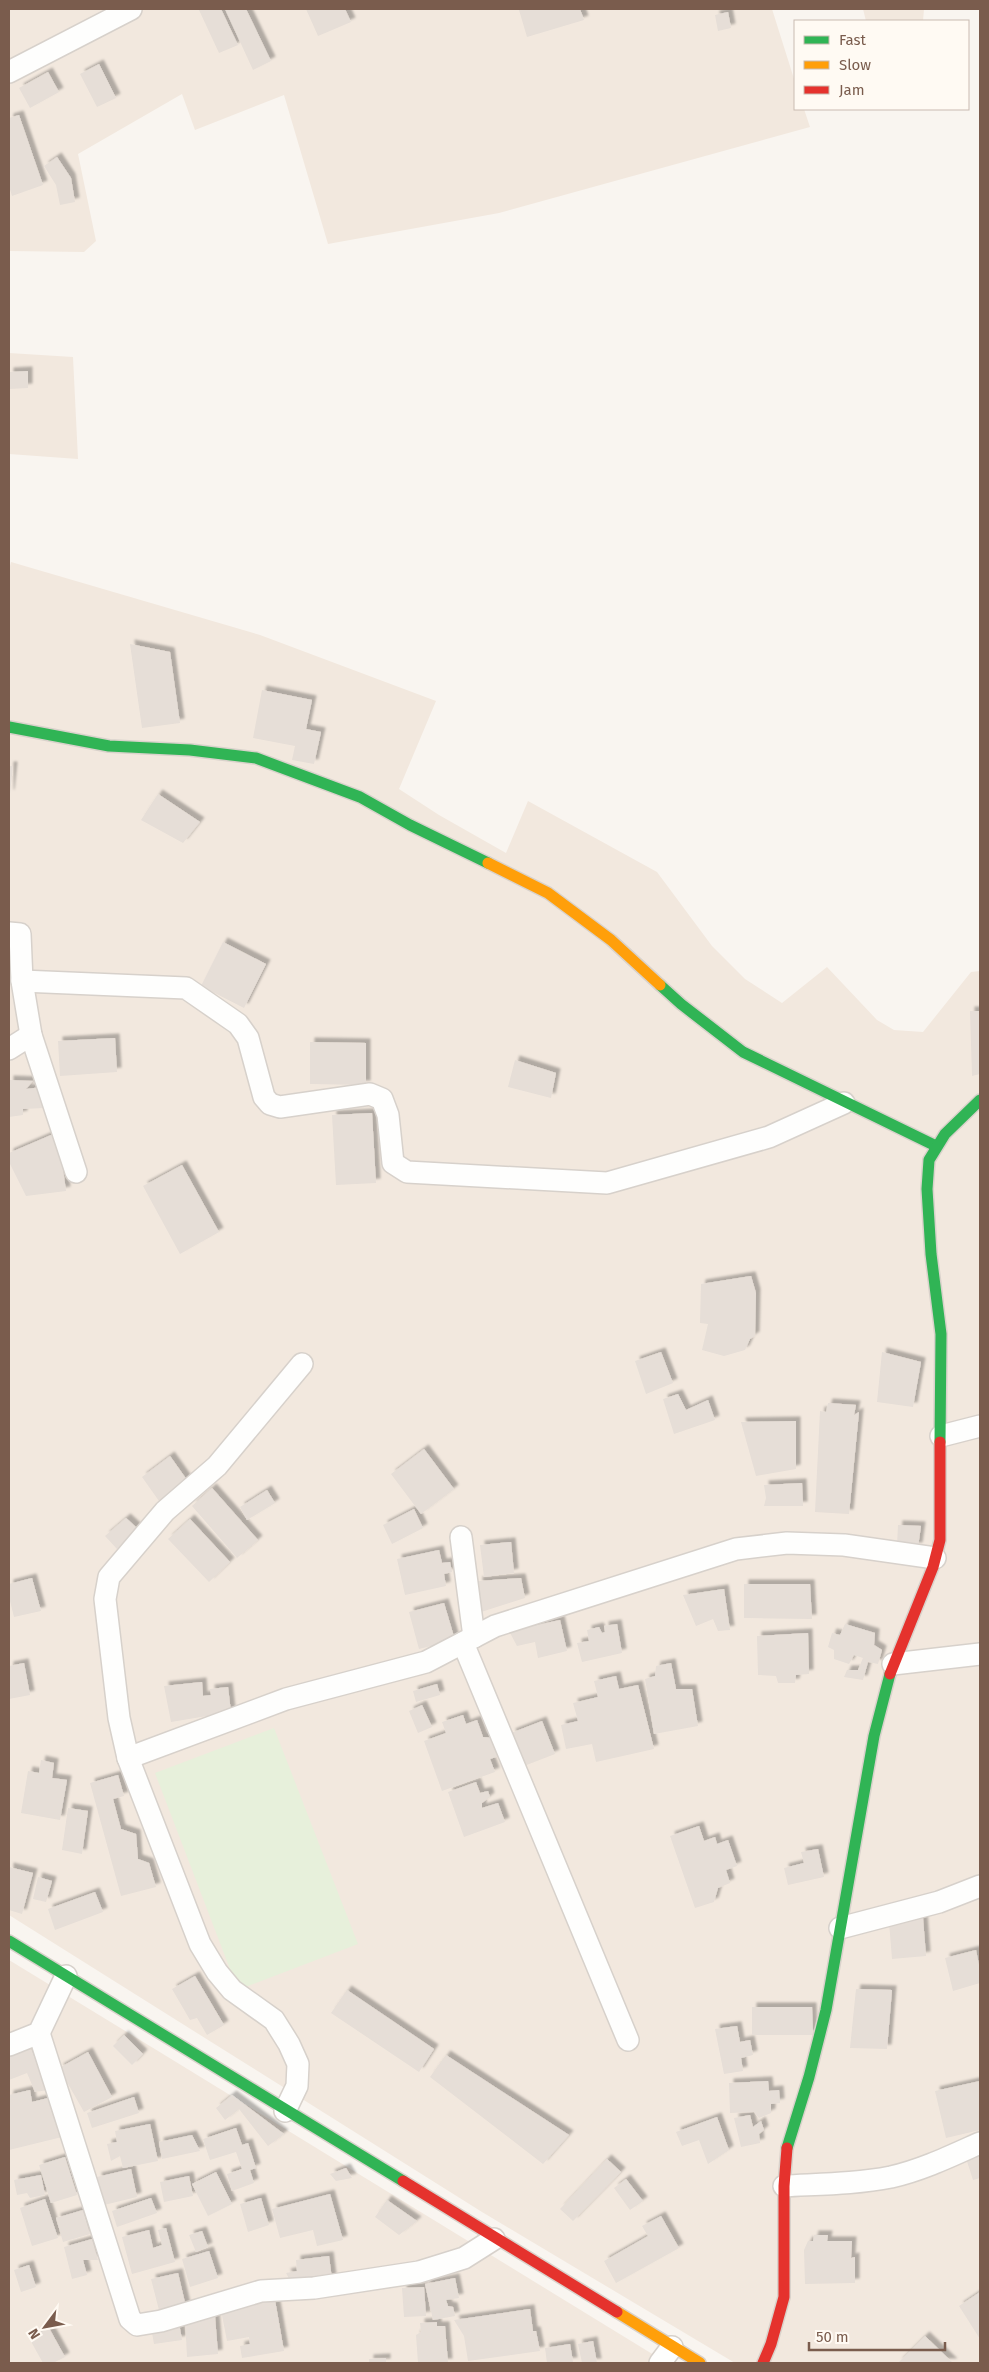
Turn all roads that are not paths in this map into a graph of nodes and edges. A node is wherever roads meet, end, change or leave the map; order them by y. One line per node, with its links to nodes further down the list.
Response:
1 (131, 9): 2 (street)
2 (93, 18): 3 (street)
3 (9, 72)
4 (9, 727): 10 (street)
5 (9, 933): 6 (street)
6 (22, 981): 7 (street); 10 (street)
7 (31, 1035): 8 (street); 12 (street)
8 (9, 1049)
9 (980, 1100): 11 (street)
10 (844, 1103): 11 (street)
11 (936, 1146): 15 (street)
12 (76, 1172)
13 (302, 1364): 21 (street)
14 (980, 1426): 15 (street)
15 (942, 1436): 17 (street)
16 (461, 1537): 18 (street)
17 (935, 1558): 18 (street); 20 (street)
18 (468, 1640): 21 (street); 27 (street)
19 (980, 1654): 20 (street)
20 (893, 1664): 23 (street)
21 (128, 1758): 29 (street)
22 (980, 1886): 23 (street)
23 (840, 1928): 31 (street)
24 (9, 1941): 25 (street)
25 (66, 1976): 26 (street); 29 (street)
26 (39, 2033): 28 (street); 32 (street)
27 (628, 2040)
28 (9, 2045)
29 (285, 2111): 32 (street)
30 (980, 2143): 31 (street)
31 (784, 2186): 35 (street)
32 (494, 2239): 33 (street)
33 (666, 2355): 34 (street)
34 (700, 2363)
35 (763, 2363)

